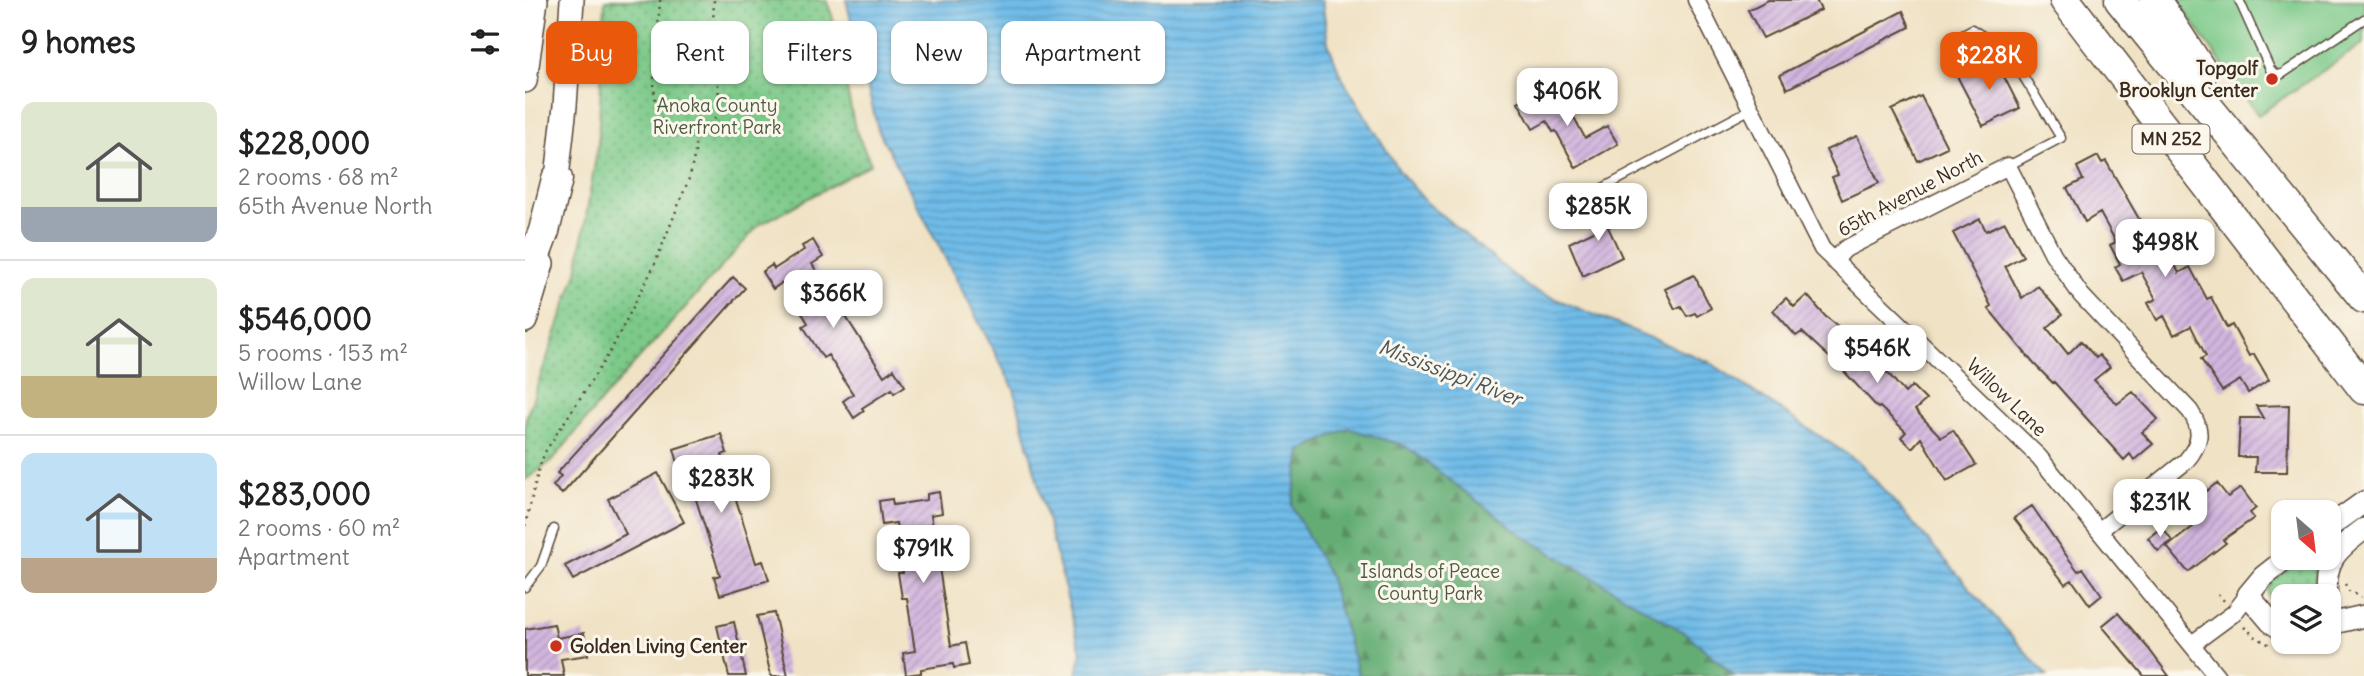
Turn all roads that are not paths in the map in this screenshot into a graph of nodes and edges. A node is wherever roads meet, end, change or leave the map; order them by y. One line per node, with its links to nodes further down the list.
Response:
1 (536, 0): 10 (main road)
2 (572, 0): 13 (main road)
3 (2064, 0): 20 (highway, MN 252)
4 (2120, 0): 15 (highway)
5 (2155, 0): 15 (highway)
6 (2239, 0): 8 (lane)
7 (1699, 1): 11 (street, Willow Lane)
8 (2364, 19)
9 (1963, 34): 12 (lane)
10 (525, 81)
11 (1751, 108): 14 (lane); 16 (street, Willow Lane)
12 (2008, 166): 16 (street, 65th Avenue North); 25 (street)
13 (557, 179): 17 (highway); 19 (main road)
14 (1571, 205)
15 (2308, 229): 18 (highway)
16 (1834, 261): 25 (street, Willow Lane)
17 (525, 282)
18 (2364, 298)
19 (525, 321)
20 (2364, 389)
21 (2364, 502): 22 (street)
22 (2341, 518)
23 (554, 528): 28 (lane)
24 (2364, 529): 27 (street)
25 (2100, 530): 33 (street, Willow Lane)
26 (2272, 570): 29 (street)
27 (2326, 584)
28 (525, 587)
29 (2248, 595): 32 (street); 33 (street)
30 (2364, 616): 31 (street)
31 (2341, 617)
32 (2271, 622)
33 (2192, 643): 34 (street, Willow Lane)
34 (2217, 676)

